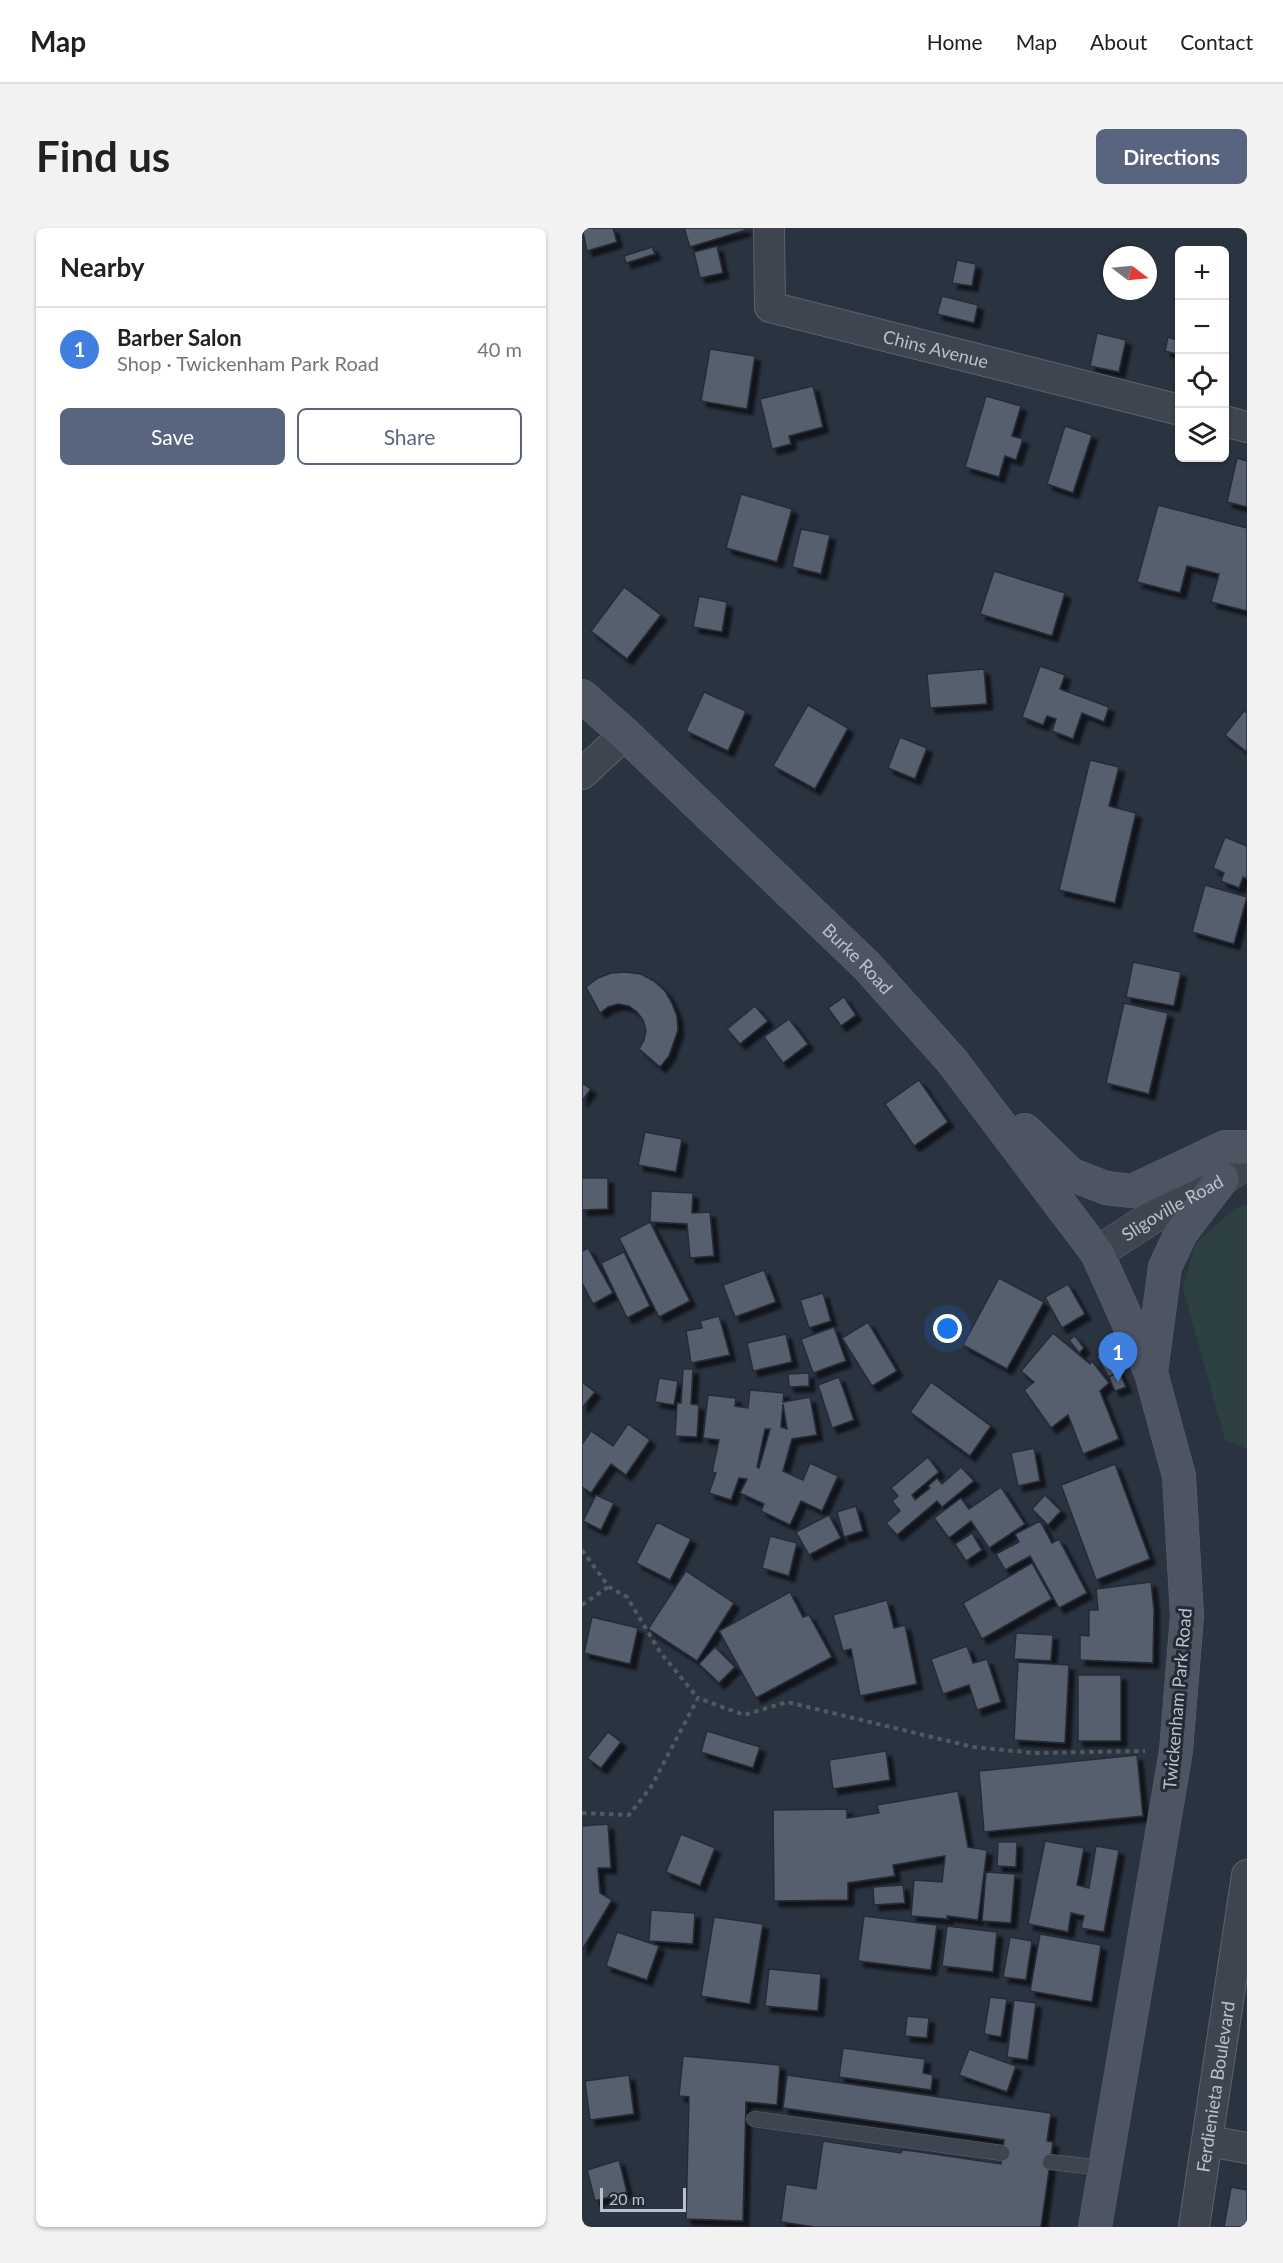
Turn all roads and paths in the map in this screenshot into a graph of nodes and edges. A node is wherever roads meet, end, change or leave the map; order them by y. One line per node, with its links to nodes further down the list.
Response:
1 (769, 228): 2 (street, Chins Avenue)
2 (1175, 409)
3 (1229, 422): 4 (street)
4 (1247, 427)
5 (582, 696): 6 (main road, Burke Road)
6 (625, 734): 7 (street); 8 (main road, Burke Road)
7 (582, 774)
8 (952, 1061): 9 (main road); 11 (main road, Burke Road)
9 (1247, 1147)
10 (1234, 1171): 11 (street, Sligoville Road); 12 (main road)
11 (1097, 1253): 12 (main road, Twickenham Park Road)
12 (1151, 1373): 17 (main road, Twickenham Park Road)
13 (582, 1550): 14 (path)
14 (609, 1587): 15 (path); 16 (path)
15 (582, 1605)
16 (698, 1698): 17 (path); 18 (path)
17 (1176, 1751): 25 (main road, Twickenham Park Road)
18 (582, 1813)
19 (1247, 1875): 21 (street, Ferdienieta Boulevard)
20 (754, 2119): 23 (lane)
21 (1208, 2141): 22 (street); 27 (street, Ferdienieta Boulevard)
22 (1247, 2148)
23 (1002, 2153)
24 (1050, 2162): 25 (lane)
25 (1104, 2168): 26 (main road, Twickenham Park Road)
26 (1095, 2227)
27 (1194, 2227)

